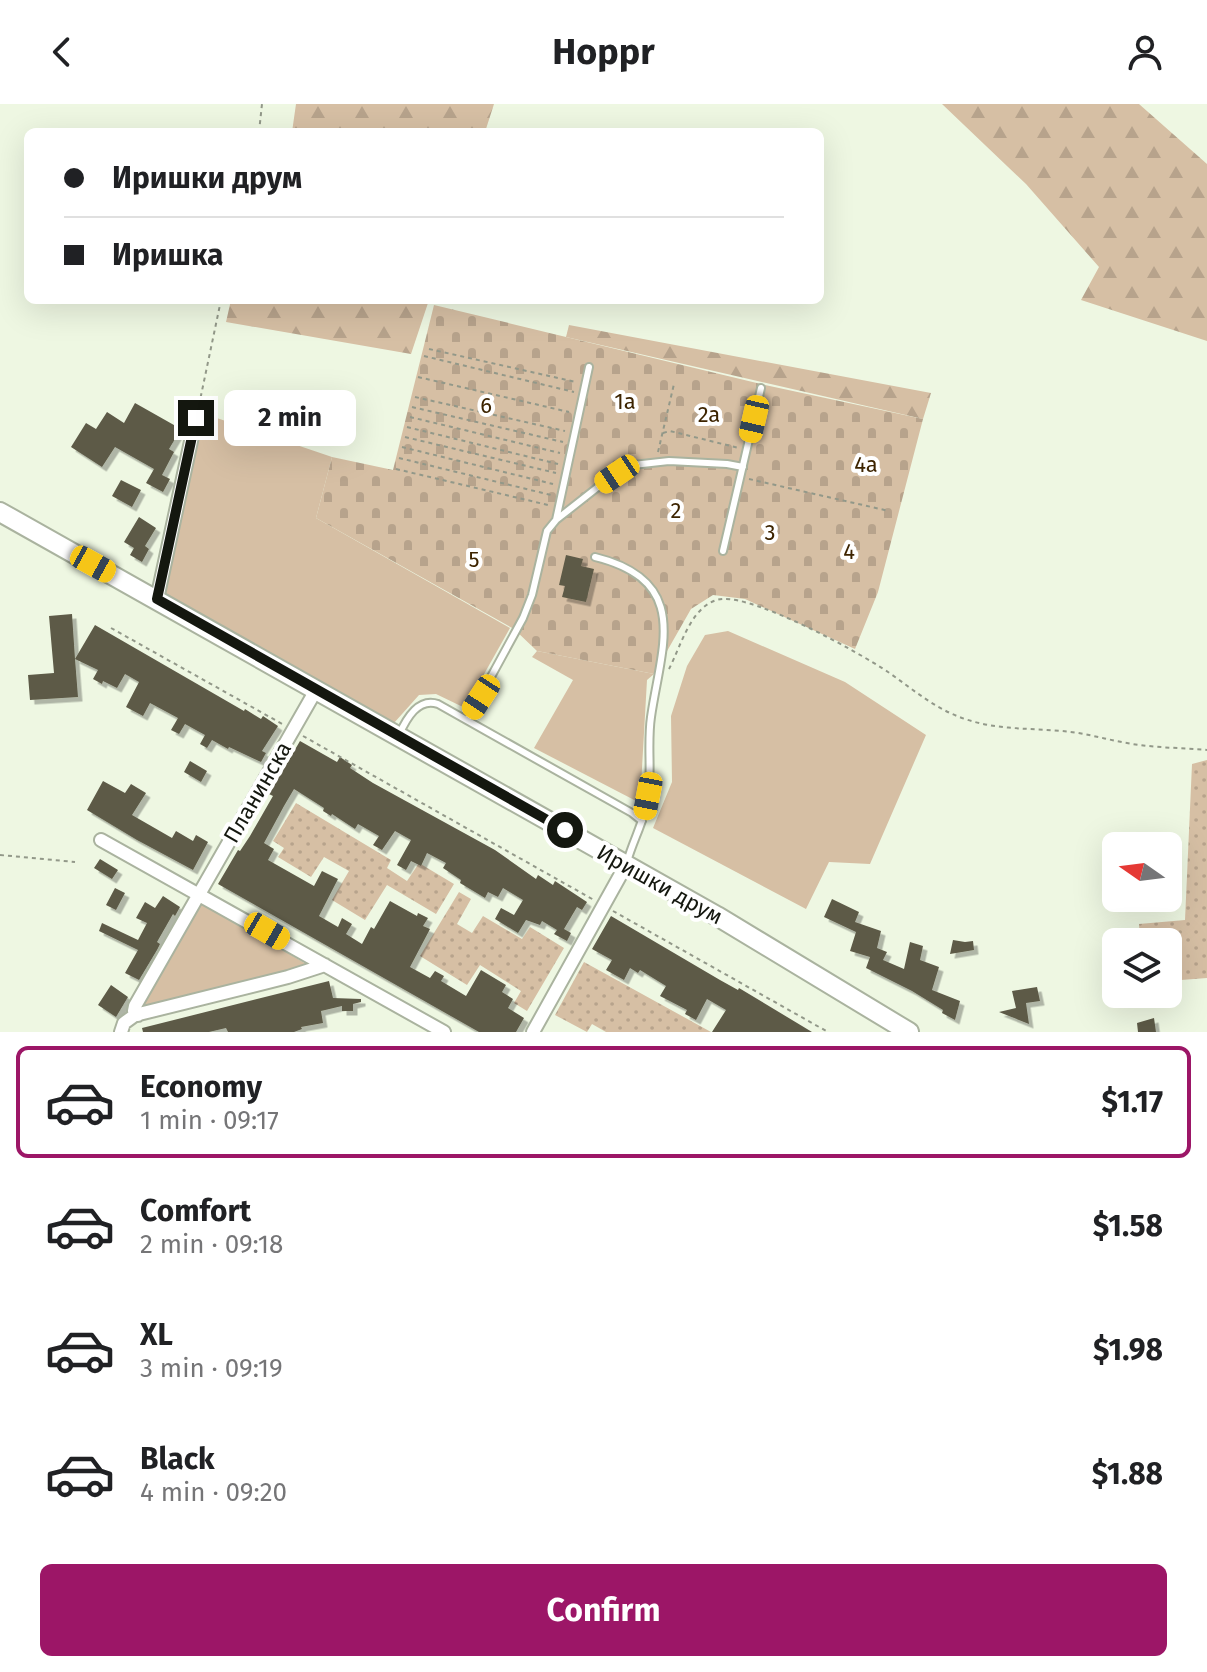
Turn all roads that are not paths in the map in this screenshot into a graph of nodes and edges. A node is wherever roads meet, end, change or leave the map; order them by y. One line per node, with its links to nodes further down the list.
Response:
1 (589, 367): 6 (lane)
2 (761, 388): 4 (lane)
3 (196, 418): 9 (street)
4 (743, 467): 6 (lane); 7 (lane)
5 (0, 512): 9 (street, Иришки друм)
6 (556, 520): 11 (lane)
7 (723, 551)
8 (595, 557): 13 (lane)
9 (157, 599): 10 (street, Иришки друм)
10 (316, 690): 12 (street, Иришки друм); 16 (street, Планинска)
11 (468, 719): 12 (lane); 13 (lane)
12 (399, 735): 15 (street, Иришки друм)
13 (642, 821): 15 (lane)
14 (101, 840): 16 (street)
15 (626, 865): 19 (street, Иришки друм); 22 (street)
16 (198, 894): 17 (street); 18 (street, Планинска)
17 (325, 965): 18 (street); 21 (street)
18 (138, 1015): 20 (street, Планинска)
19 (904, 1029)
20 (121, 1032)
21 (444, 1032)
22 (533, 1032)

